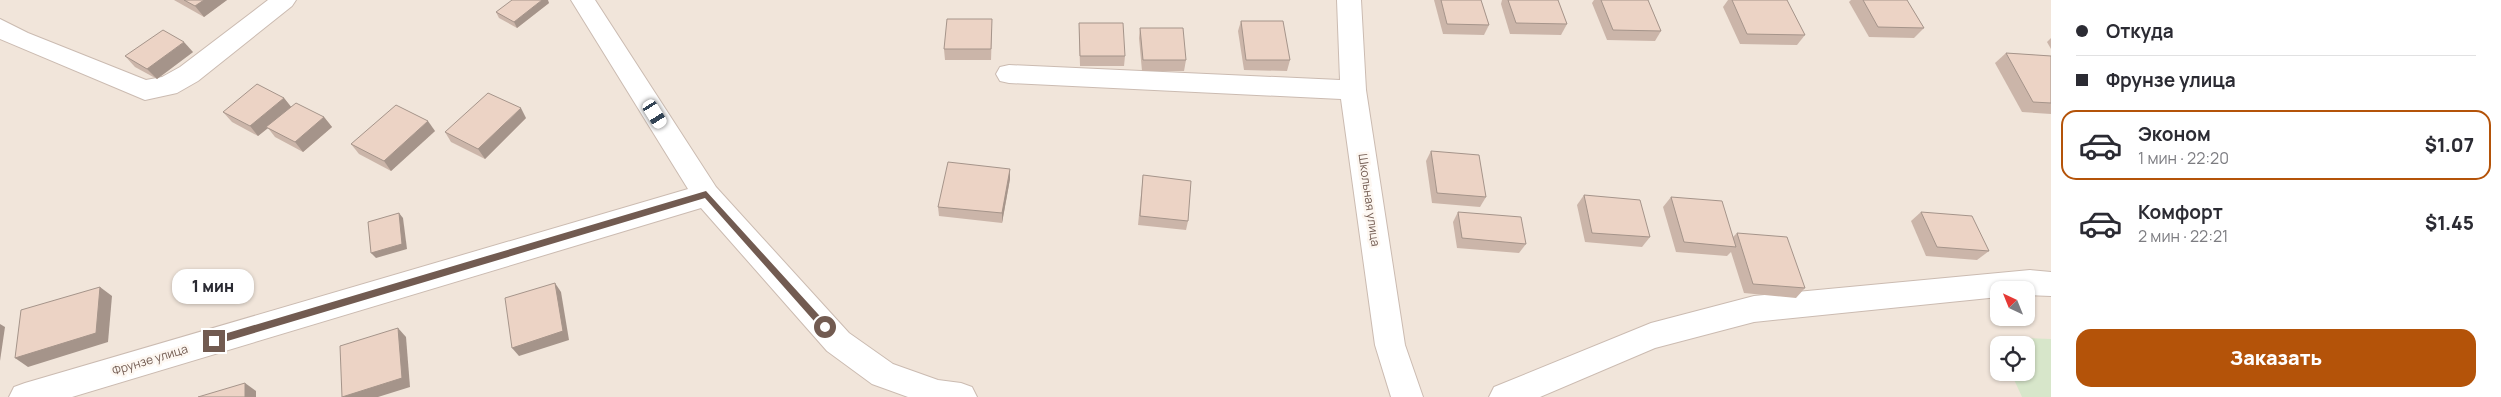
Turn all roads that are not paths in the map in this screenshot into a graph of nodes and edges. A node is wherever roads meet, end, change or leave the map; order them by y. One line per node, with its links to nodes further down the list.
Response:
1 (284, 0): 4 (street)
2 (583, 0): 7 (street)
3 (1349, 0): 6 (street, Школьная улица)
4 (6, 38)
5 (1009, 74): 6 (street)
6 (1353, 90): 11 (street, Школьная улица)
7 (706, 195): 9 (street, Фрунзе улица); 10 (street)
8 (2051, 284): 12 (street)
9 (25, 397)
10 (961, 397)
11 (1407, 397)
12 (1505, 397)

